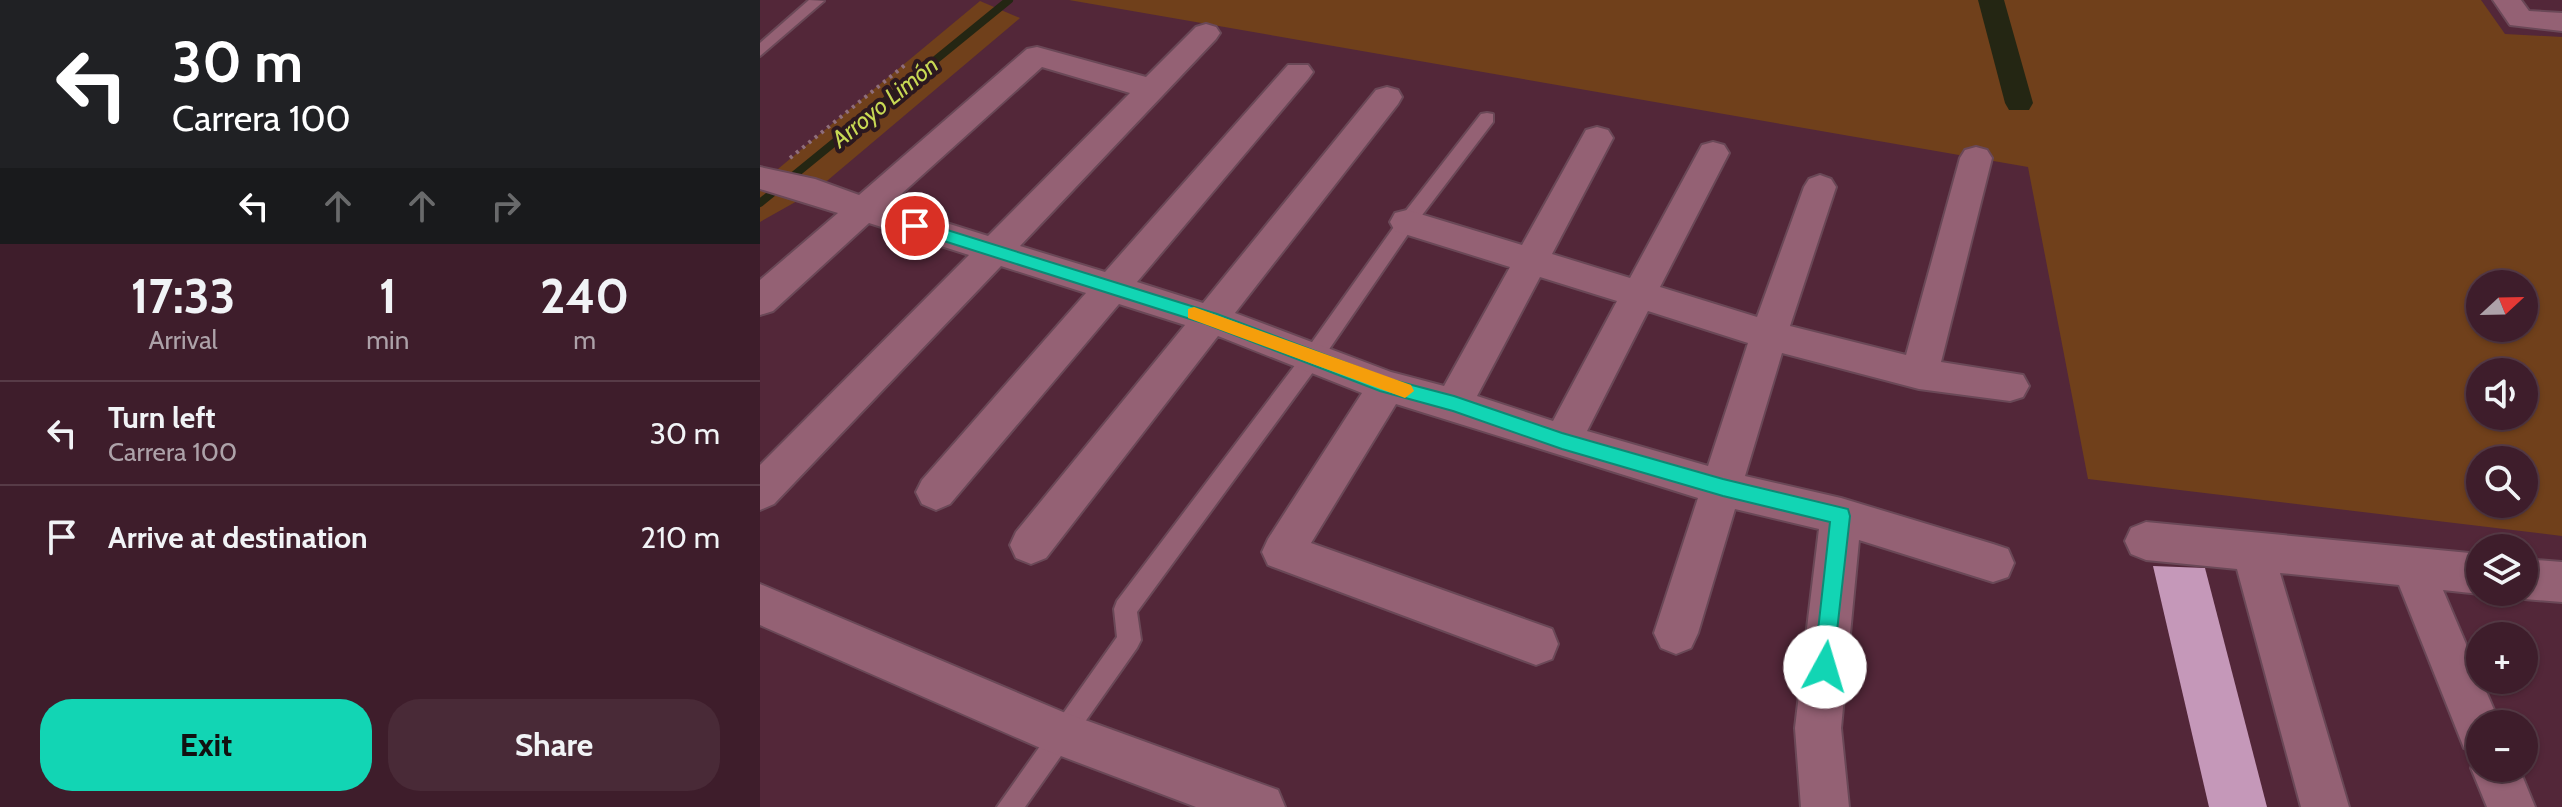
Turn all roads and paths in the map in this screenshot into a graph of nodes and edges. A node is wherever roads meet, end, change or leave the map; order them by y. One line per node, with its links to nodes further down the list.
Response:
1 (2507, 0): 3 (street)
2 (817, 1): 5 (lane)
3 (2562, 22)
4 (1206, 33): 8 (street)
5 (760, 51)
6 (905, 65): 14 (path)
7 (1298, 72): 20 (street)
8 (1152, 89): 16 (street); 18 (street)
9 (1387, 97): 23 (street)
10 (1487, 118): 17 (lane)
11 (1597, 138): 19 (street)
12 (1713, 153): 21 (street)
13 (1976, 158): 26 (street)
14 (769, 174): 16 (street)
15 (1820, 187): 24 (street)
16 (862, 209): 18 (street); 22 (street)
17 (1407, 222): 19 (street); 25 (lane)
18 (994, 251): 20 (street); 32 (street)
19 (1532, 261): 21 (street); 29 (street)
20 (1111, 287): 23 (street); 33 (street)
21 (1640, 295): 24 (street); 30 (street)
22 (760, 301)
23 (1211, 319): 25 (street); 36 (street)
24 (1769, 335): 26 (street); 31 (street)
25 (1312, 358): 27 (street); 47 (lane)
26 (1919, 374): 28 (street)
27 (1387, 386): 29 (street); 45 (street)
28 (2010, 386)
29 (1454, 404): 30 (street)
30 (1562, 441): 31 (street)
31 (1723, 488): 34 (street); 44 (street)
32 (760, 492)
33 (936, 492)
34 (1841, 516): 38 (street); 51 (street)
35 (2146, 541): 37 (street)
36 (1031, 545)
37 (2253, 552): 39 (street); 52 (street)
38 (1993, 563)
39 (2413, 568): 40 (street); 46 (street)
40 (2466, 573)
41 (2538, 580): 42 (street)
42 (2562, 582)
43 (760, 604): 47 (street)
44 (1676, 633)
45 (1536, 644)
46 (2471, 710)
47 (1061, 734): 49 (lane); 50 (street)
48 (2501, 782): 53 (street)
49 (1010, 807)
50 (1261, 807)
51 (1825, 807)
52 (2325, 807)
53 (2511, 807)

